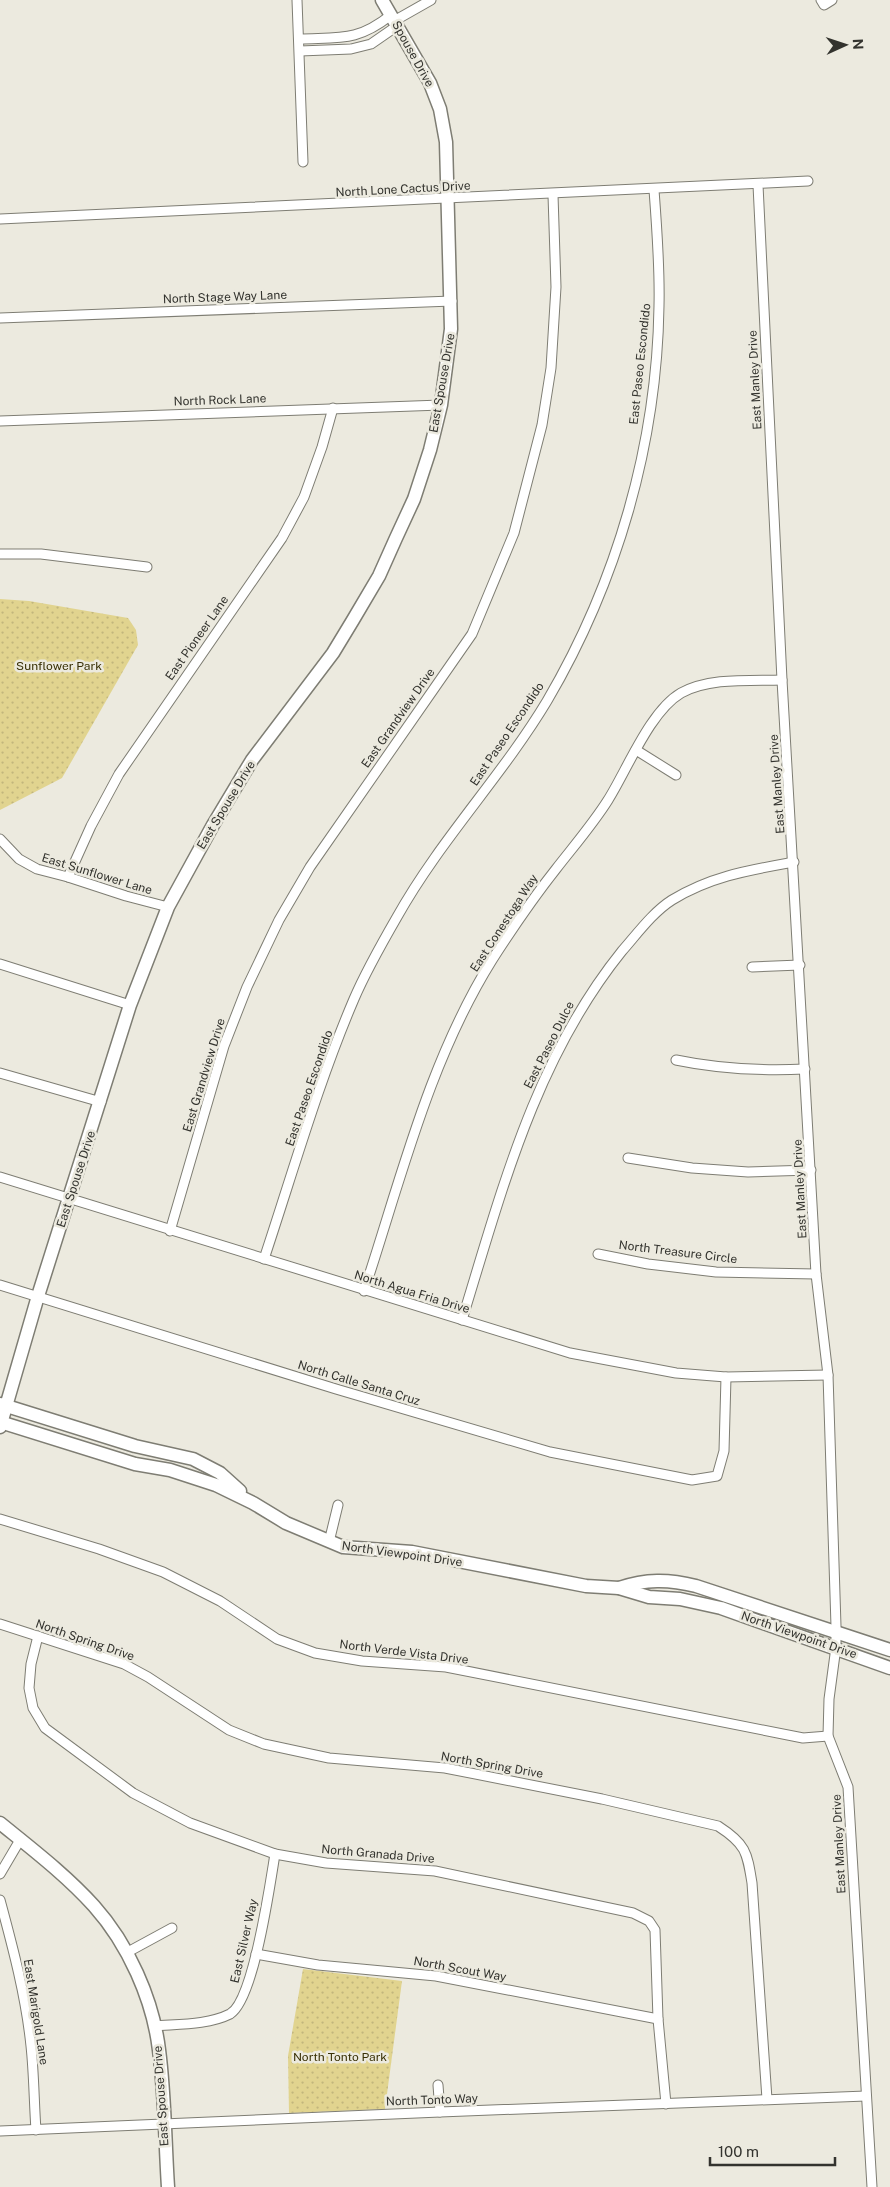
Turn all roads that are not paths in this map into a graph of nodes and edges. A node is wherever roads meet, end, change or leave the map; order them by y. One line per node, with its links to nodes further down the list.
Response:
1 (297, 0): 5 (street)
2 (382, 0): 4 (main road, Spouse Drive)
3 (431, 0): 4 (street)
4 (394, 21): 5 (street); 6 (street); 12 (main road, Spouse Drive)
5 (299, 39): 6 (street)
6 (300, 51): 7 (street)
7 (303, 162)
8 (808, 181): 9 (street, North Lone Cactus Drive)
9 (758, 185): 10 (street, North Lone Cactus Drive); 21 (street, East Manley Drive)
10 (654, 190): 11 (street, North Lone Cactus Drive); 42 (street, East Paseo Escondido)
11 (553, 195): 12 (street, North Lone Cactus Drive); 40 (street, East Grandview Drive)
12 (448, 200): 13 (street, North Lone Cactus Drive); 14 (main road, East Spouse Drive)
13 (0, 219)
14 (452, 300): 15 (street, North Stage Way Lane); 16 (main road, East Spouse Drive)
15 (0, 318)
16 (441, 405): 17 (street, North Rock Lane); 27 (main road, East Spouse Drive)
17 (332, 408): 18 (street, North Rock Lane); 26 (street, East Pioneer Lane)
18 (0, 420)
19 (0, 554): 20 (street)
20 (147, 567)
21 (782, 680): 22 (street, East Conestoga Way); 25 (street, East Manley Drive)
22 (636, 750): 23 (street); 45 (street, East Conestoga Way)
23 (676, 775)
24 (0, 838): 26 (street, East Sunflower Lane)
25 (794, 862): 29 (street, East Manley Drive); 47 (street, East Paseo Dulce)
26 (68, 877): 27 (street, East Sunflower Lane)
27 (168, 907): 31 (main road, East Spouse Drive)
28 (0, 964): 31 (street)
29 (800, 965): 30 (street); 33 (street, East Manley Drive)
30 (752, 968)
31 (130, 1005): 35 (main road, East Spouse Drive)
32 (676, 1060): 33 (street)
33 (805, 1069): 37 (street, East Manley Drive)
34 (0, 1073): 35 (street)
35 (101, 1102): 39 (main road, East Spouse Drive)
36 (628, 1158): 37 (street)
37 (811, 1170): 43 (street, East Manley Drive)
38 (0, 1177): 39 (street, North Agua Fria Drive)
39 (70, 1199): 40 (street, North Agua Fria Drive); 46 (main road, East Spouse Drive)
40 (170, 1231): 42 (street, North Agua Fria Drive)
41 (598, 1254): 43 (street, North Treasure Circle)
42 (264, 1258): 45 (street, North Agua Fria Drive)
43 (816, 1274): 48 (street, East Manley Drive)
44 (0, 1285): 46 (street, North Calle Santa Cruz)
45 (364, 1291): 47 (street, North Agua Fria Drive)
46 (38, 1296): 49 (street, North Calle Santa Cruz); 50 (main road, East Spouse Drive)
47 (462, 1320): 49 (street, North Agua Fria Drive)
48 (828, 1375): 49 (street, North Agua Fria Drive); 58 (street, East Manley Drive)
49 (726, 1377)
50 (3, 1405): 51 (main road, East Spouse Drive); 52 (main road, North Viewpoint Drive)
51 (0, 1424): 52 (main road, North Viewpoint Drive)
52 (253, 1503): 55 (main road, North Viewpoint Drive)
53 (338, 1505): 55 (street)
54 (0, 1519): 63 (street, North Verde Vista Drive)
55 (329, 1542): 56 (main road, North Viewpoint Drive)
56 (619, 1588): 58 (main road, North Viewpoint Drive); 60 (main road, North Viewpoint Drive)
57 (0, 1624): 59 (street, North Spring Drive)
58 (836, 1632): 60 (street, East Manley Drive); 61 (main road, North Viewpoint Drive)
59 (38, 1636): 66 (street, North Granada Drive); 76 (street, North Spring Drive)
60 (836, 1647): 62 (main road, North Viewpoint Drive); 63 (street, East Manley Drive)
61 (890, 1650)
62 (890, 1668)
63 (828, 1736): 75 (street, East Manley Drive)
64 (0, 1823): 65 (main road, East Spouse Drive)
65 (20, 1840): 67 (street); 70 (main road, East Spouse Drive)
66 (275, 1854): 71 (street, East Silver Way); 72 (street, North Granada Drive)
67 (0, 1874)
68 (0, 1900): 80 (street, East Marigold Lane)
69 (172, 1928): 70 (street)
70 (126, 1953): 73 (main road, East Spouse Drive)
71 (256, 1954): 72 (street, North Scout Way); 73 (street, East Silver Way)
72 (658, 2019): 77 (street, North Granada Drive)
73 (154, 2026): 79 (main road, East Spouse Drive)
74 (438, 2086): 78 (street)
75 (866, 2096): 76 (street, North Tonto Way); 83 (street, East Manley Drive)
76 (767, 2099): 77 (street, North Tonto Way)
77 (666, 2104): 78 (street, North Tonto Way)
78 (440, 2112): 79 (street, North Tonto Way)
79 (164, 2124): 80 (street, North Tonto Way); 82 (main road, East Spouse Drive)
80 (36, 2130): 81 (street, North Tonto Way)
81 (0, 2131)
82 (168, 2187)
83 (872, 2187)

